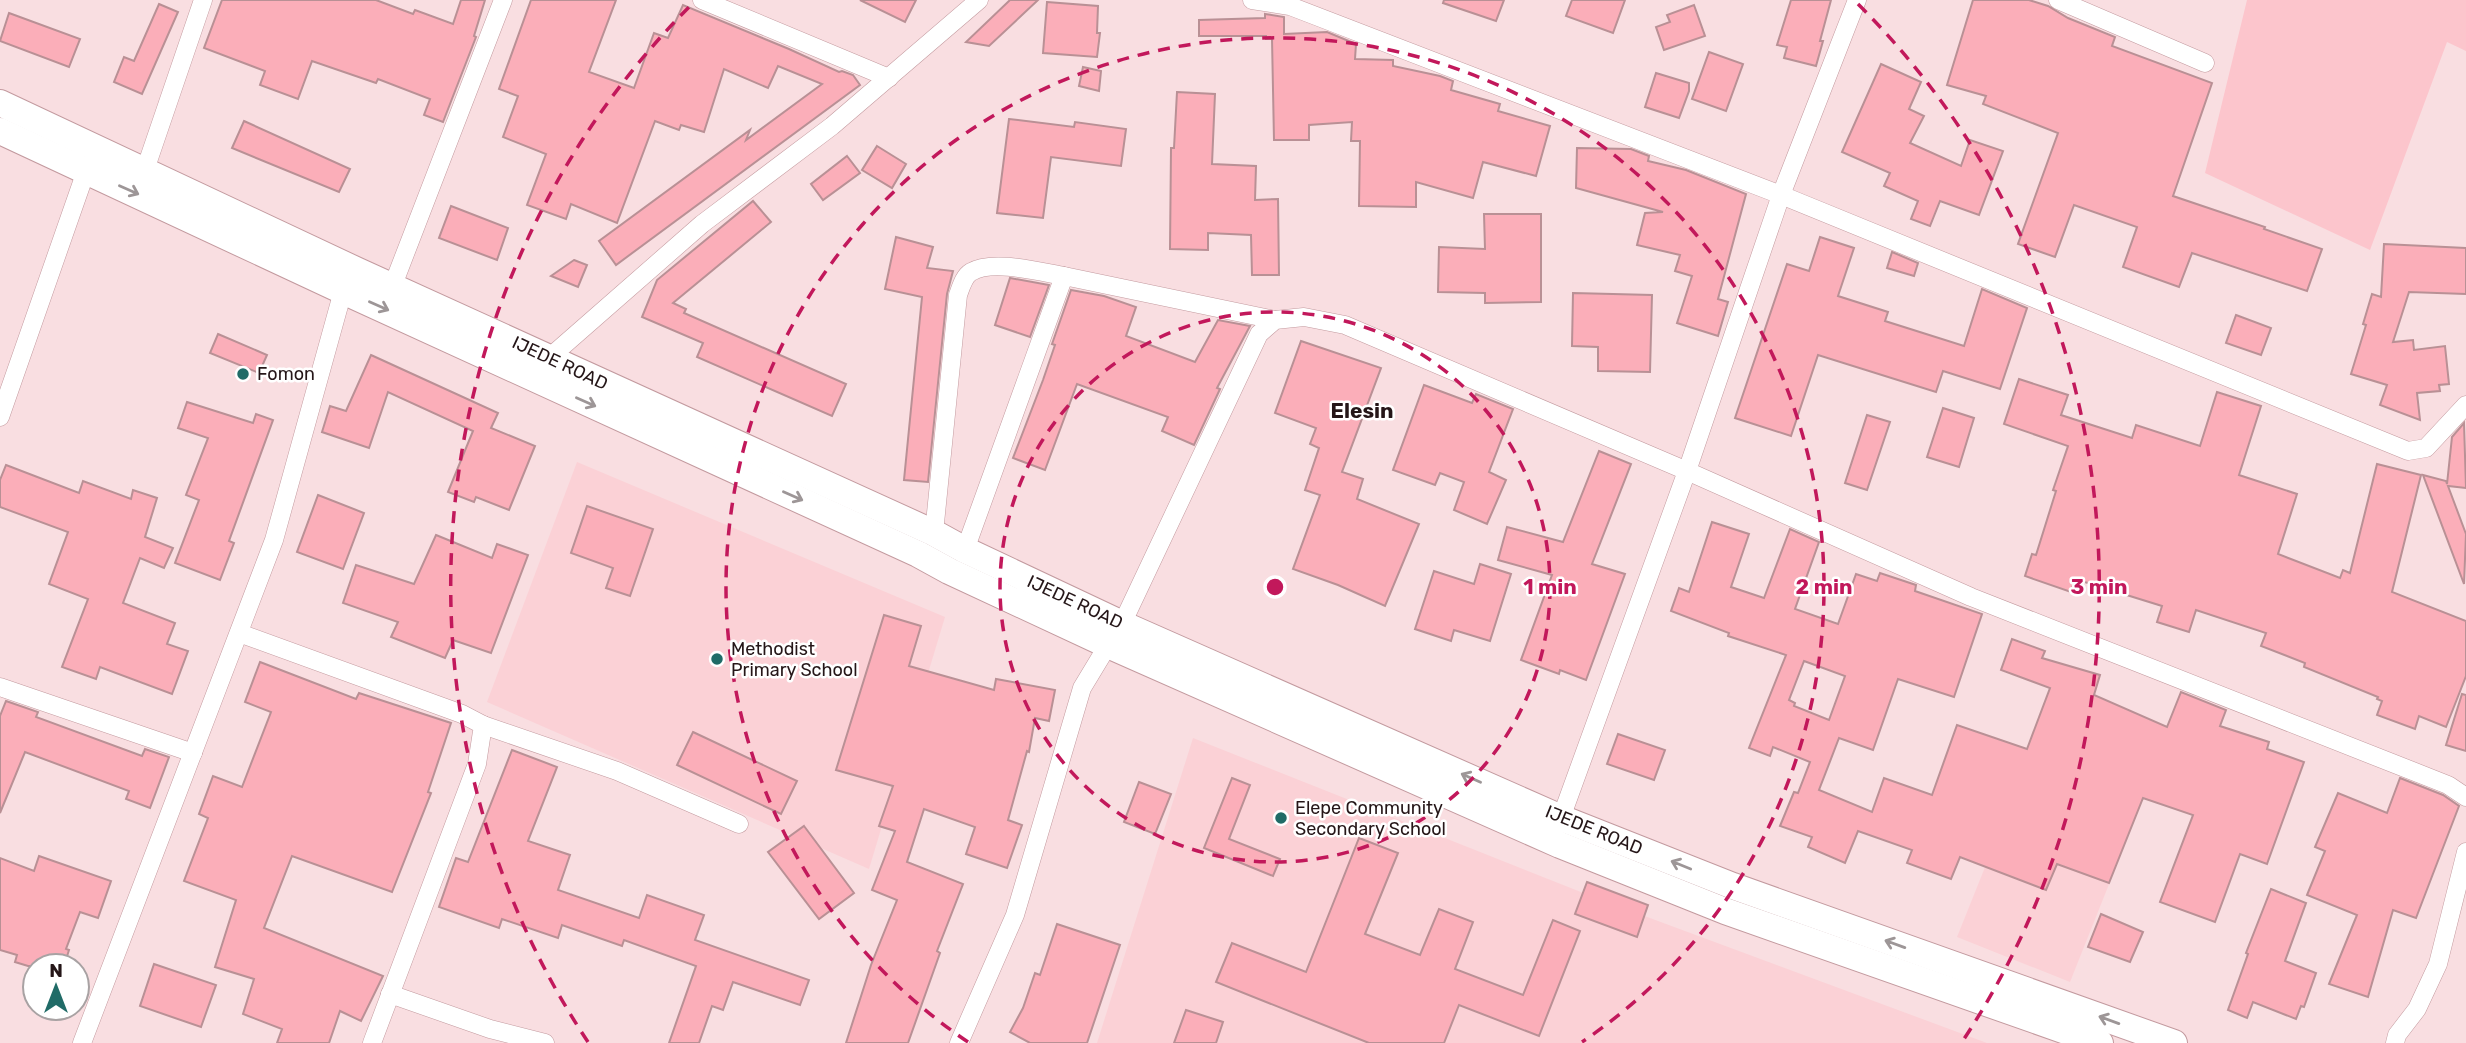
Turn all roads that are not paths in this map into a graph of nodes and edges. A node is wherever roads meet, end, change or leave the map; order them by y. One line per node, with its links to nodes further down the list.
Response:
1 (203, 0): 12 (street)
2 (503, 0): 16 (street)
3 (702, 0): 9 (street)
4 (979, 0): 9 (street)
5 (1252, 0): 14 (street)
6 (1857, 0): 14 (street)
7 (2058, 0): 8 (street)
8 (2205, 63)
9 (889, 78): 19 (street)
10 (0, 103): 12 (main road, IJEDE ROAD)
11 (0, 131): 13 (main road, IJEDE ROAD)
12 (145, 170): 16 (main road, IJEDE ROAD)
13 (86, 171): 17 (main road, IJEDE ROAD, one-way to 17); 21 (street)
14 (1781, 195): 20 (street); 22 (street)
15 (1064, 276): 18 (street); 23 (street); 24 (street)
16 (393, 285): 19 (main road, IJEDE ROAD)
17 (343, 291): 25 (street); 26 (main road, IJEDE ROAD, one-way to 26)
18 (1275, 320): 22 (street); 26 (street)
19 (549, 358): 23 (main road, IJEDE ROAD)
20 (2466, 405)
21 (0, 416)
22 (1687, 471): 30 (street); 31 (street)
23 (934, 533): 24 (main road, IJEDE ROAD)
24 (965, 550): 26 (main road, IJEDE ROAD)
25 (239, 633): 28 (street); 29 (street)
26 (1115, 634): 31 (main road, IJEDE ROAD, one-way to 26); 35 (main road, IJEDE ROAD); 40 (street)
27 (0, 687): 29 (street)
28 (483, 725): 32 (street); 36 (street)
29 (193, 753): 37 (street)
30 (2466, 797)
31 (1561, 818): 34 (main road, IJEDE ROAD, one-way to 31)
32 (739, 824)
33 (2466, 852): 43 (street)
34 (1733, 886): 35 (main road); 42 (main road, IJEDE ROAD, one-way to 34)
35 (1725, 911): 41 (main road, IJEDE ROAD)
36 (390, 994): 38 (street); 39 (street)
37 (82, 1043)
38 (372, 1043)
39 (545, 1043)
40 (959, 1043)
41 (2100, 1043)
42 (2174, 1043)
43 (2395, 1043)

